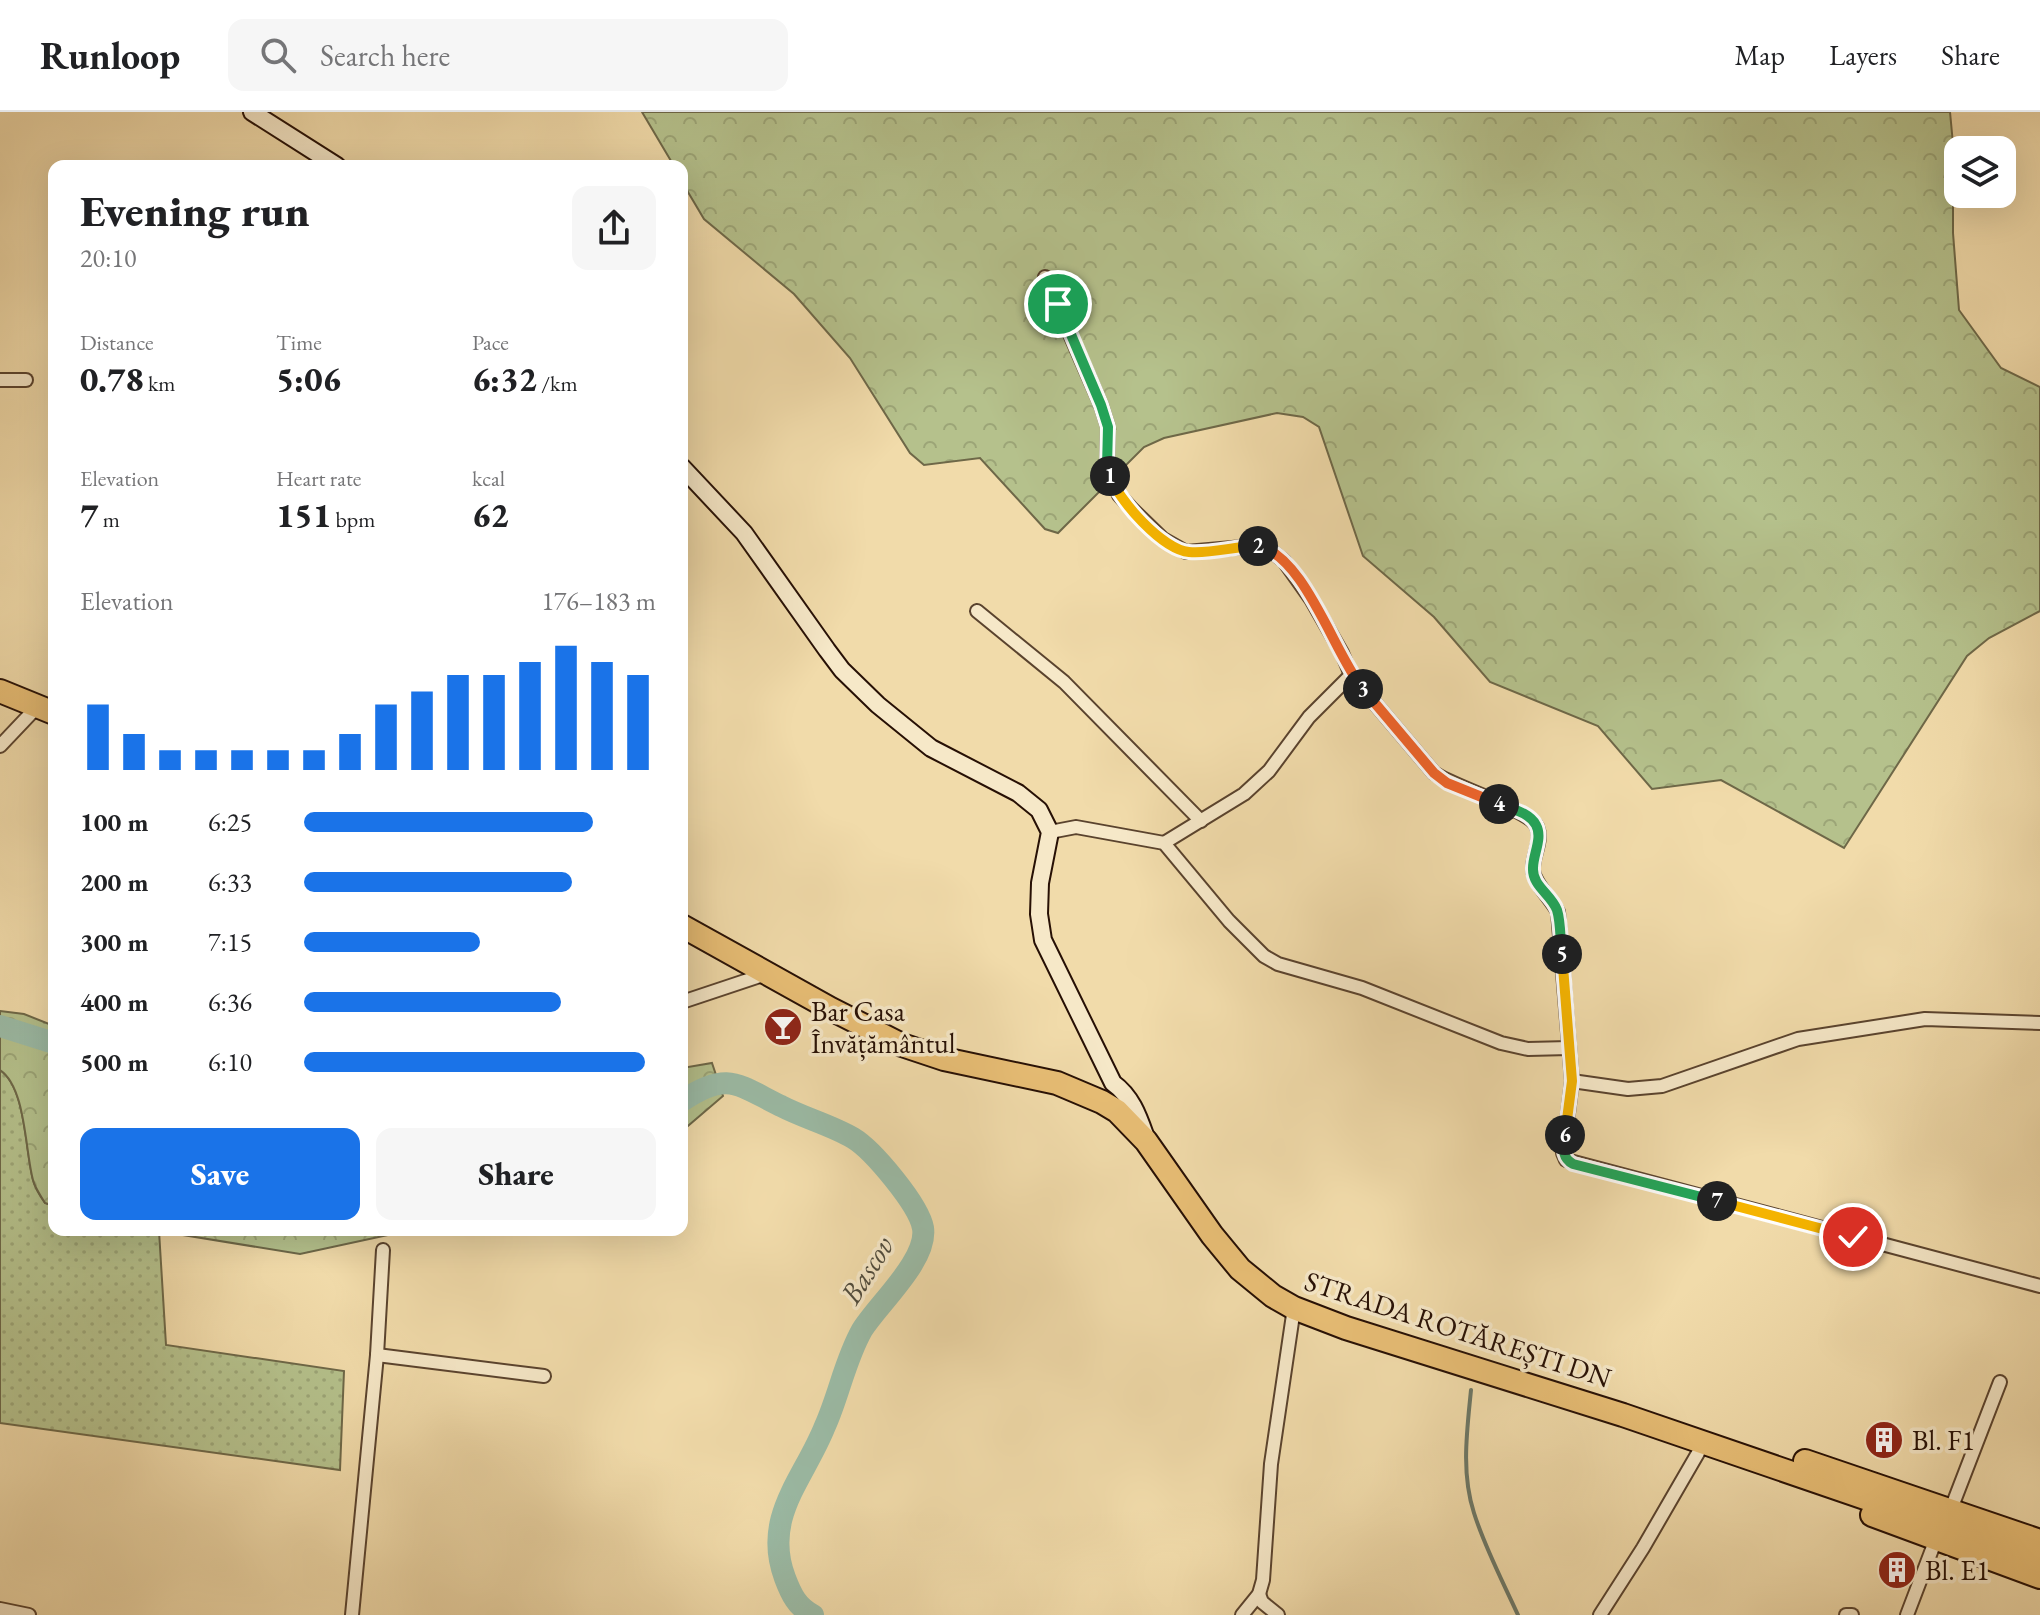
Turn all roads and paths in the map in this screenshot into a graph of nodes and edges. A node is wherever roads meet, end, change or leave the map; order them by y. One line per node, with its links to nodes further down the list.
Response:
1 (252, 112): 2 (street)
2 (269, 117): 3 (street)
3 (329, 160)
4 (1045, 277): 9 (street)
5 (0, 380): 6 (street)
6 (26, 380)
7 (688, 473): 14 (street)
8 (977, 611): 13 (street)
9 (1351, 675): 13 (street); 20 (street)
10 (0, 691): 11 (highway)
11 (46, 710): 12 (street)
12 (0, 746)
13 (1201, 821): 15 (street)
14 (1050, 832): 15 (street); 22 (street)
15 (1164, 843): 20 (street)
16 (688, 929): 17 (highway, STRADA ROTĂREȘTI DN)
17 (768, 974): 18 (street); 23 (highway, STRADA ROTĂREȘTI DN)
18 (688, 1000)
19 (2040, 1023): 21 (street)
20 (1569, 1048): 21 (street)
21 (1572, 1081): 26 (street)
22 (1113, 1083): 23 (street); 24 (street)
23 (1085, 1093): 24 (highway, STRADA ROTĂREȘTI DN)
24 (1146, 1141): 27 (highway, STRADA ROTĂREȘTI DN)
25 (383, 1250): 28 (street)
26 (2040, 1286)
27 (1294, 1308): 31 (highway, STRADA ROTĂREȘTI DN); 38 (street)
28 (377, 1355): 29 (street); 41 (street)
29 (544, 1376)
30 (2000, 1382): 33 (street)
31 (1623, 1415): 32 (highway); 33 (highway); 36 (highway)
32 (1698, 1453): 34 (highway); 44 (street)
33 (1951, 1509): 35 (highway)
34 (1936, 1539): 37 (highway); 45 (street)
35 (2040, 1541)
36 (2040, 1558)
37 (2040, 1577)
38 (1259, 1594): 42 (street); 43 (street)
39 (0, 1609): 40 (street)
40 (29, 1615)
41 (352, 1615)
42 (1242, 1615)
43 (1278, 1615)
44 (1600, 1615)
45 (1907, 1615)

